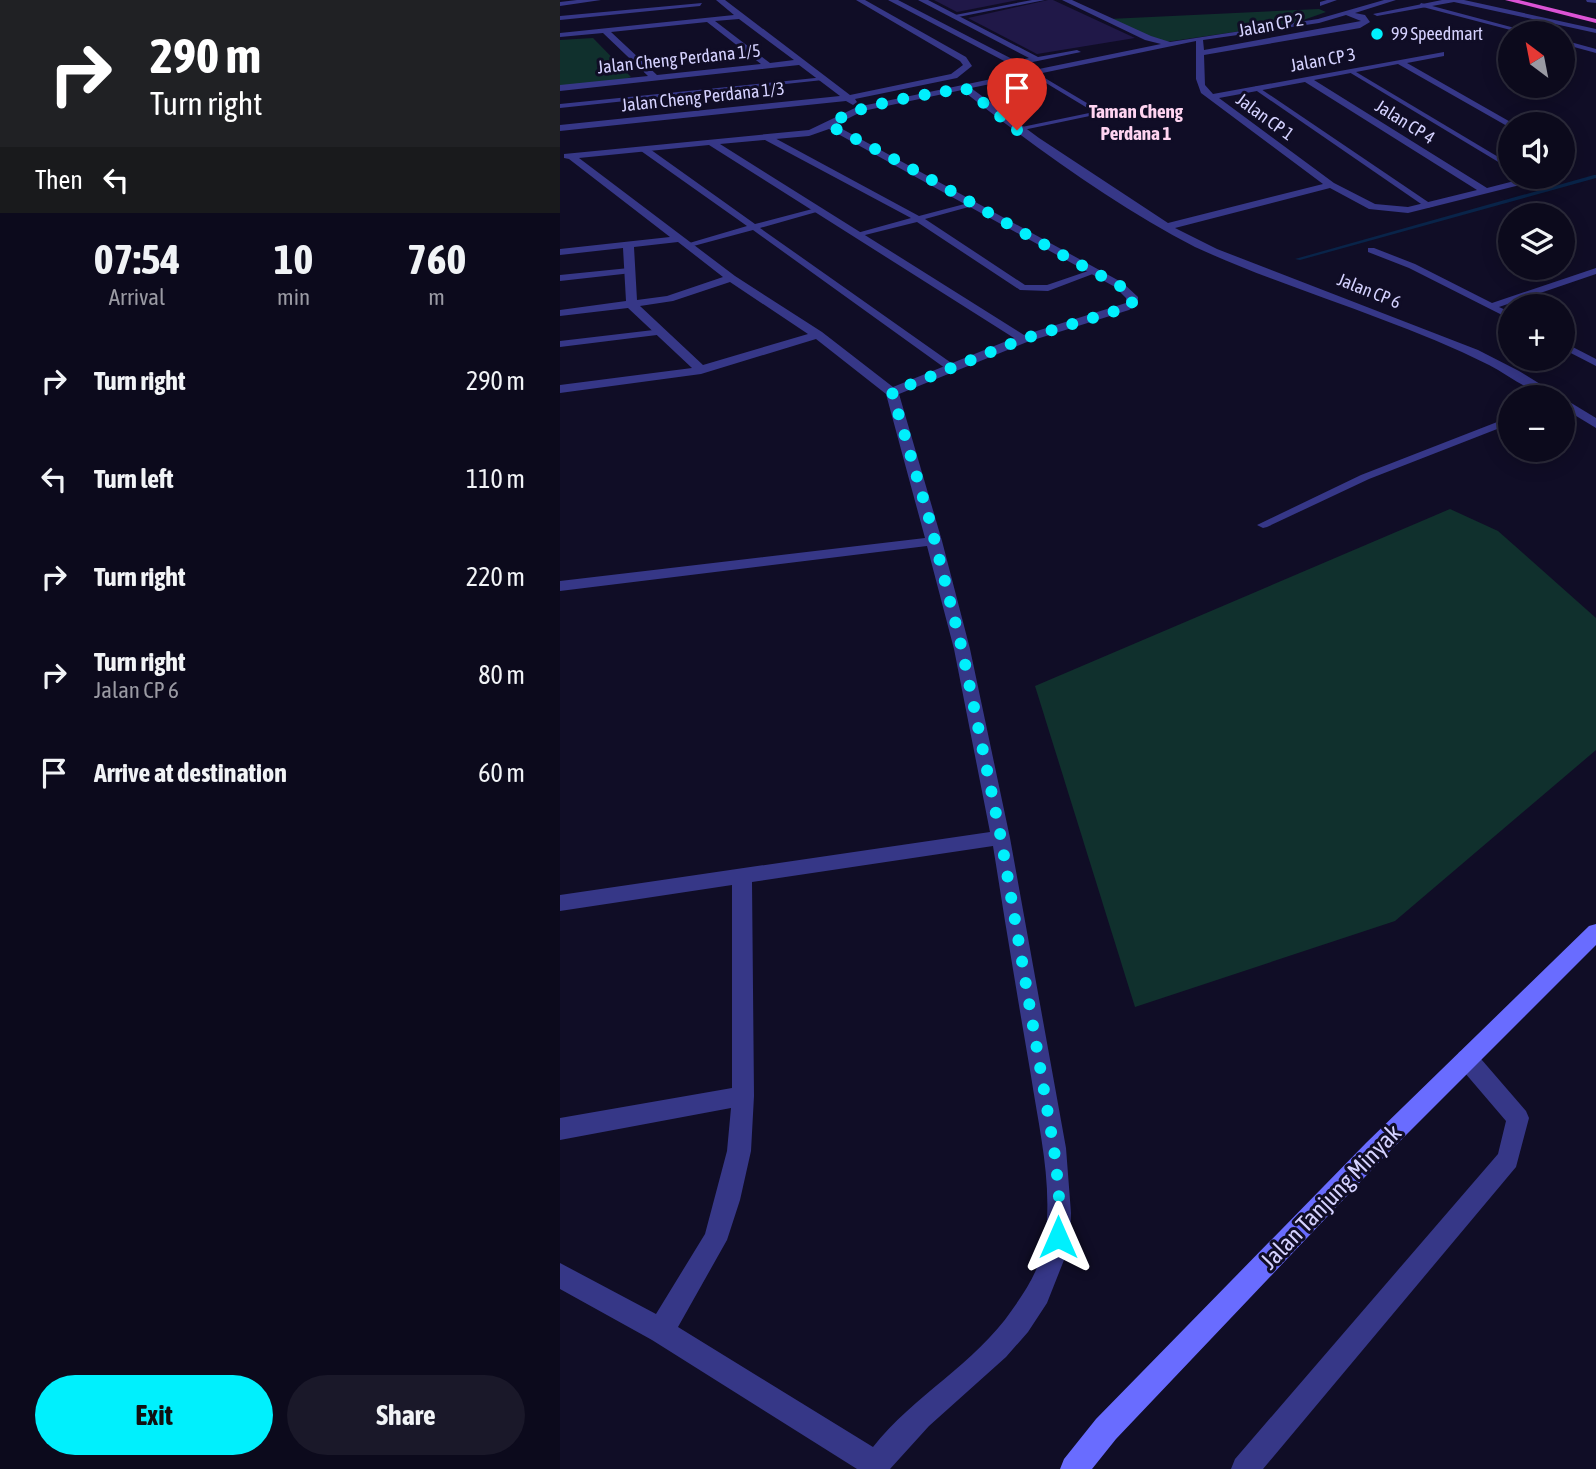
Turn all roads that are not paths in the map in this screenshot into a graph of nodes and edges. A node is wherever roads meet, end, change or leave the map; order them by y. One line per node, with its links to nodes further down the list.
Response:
1 (597, 0): 16 (street)
2 (720, 0): 22 (street)
3 (860, 0): 55 (street, Jalan Cheng Perdana 1/3)
4 (923, 0): 14 (street); 23 (street)
5 (1042, 0): 23 (lane)
6 (1066, 0): 32 (street)
7 (1333, 0): 15 (street)
8 (1368, 0): 19 (street)
9 (1392, 0): 20 (street)
10 (1509, 0): 26 (highway)
11 (1534, 0): 21 (highway)
12 (1590, 0): 13 (street)
13 (1596, 1)
14 (896, 2): 44 (street)
15 (1319, 2): 19 (street)
16 (560, 4)
17 (700, 4): 24 (lane)
18 (1421, 5): 20 (street); 27 (lane); 30 (street)
19 (1334, 11): 28 (street)
20 (1349, 14): 28 (street); 39 (street, Jalan CP 2)
21 (1596, 14)
22 (742, 16): 25 (street); 42 (street)
23 (953, 16): 41 (street)
24 (560, 18)
25 (708, 19): 29 (street); 45 (street)
26 (1596, 21)
27 (1498, 25)
28 (1288, 26): 33 (street)
29 (605, 31): 31 (street); 48 (street)
30 (1596, 31)
31 (560, 36)
32 (1148, 38): 34 (street); 35 (street)
33 (1199, 38): 35 (street); 39 (street, Jalan CP 1)
34 (1135, 40)
35 (1170, 44): 47 (street)
36 (1575, 46): 38 (lane)
37 (1086, 50): 41 (street)
38 (1596, 51)
39 (1203, 53): 54 (street, Jalan CP 1)
40 (1441, 54): 43 (street, Jalan CP 3)
41 (1036, 59): 44 (street)
42 (802, 62): 45 (street, Jalan Cheng Perdana 1/5); 49 (street)
43 (1400, 62): 46 (street, Jalan CP 3); 58 (street)
44 (1012, 64): 47 (street)
45 (767, 65): 48 (street, Jalan Cheng Perdana 1/5)
46 (1351, 71): 50 (street, Jalan CP 3); 66 (lane)
47 (1033, 73): 52 (street); 61 (lane)
48 (654, 77): 51 (street, Jalan Cheng Perdana 1/5)
49 (823, 78): 55 (street); 56 (lane)
50 (1306, 79): 53 (street, Jalan CP 3); 69 (street, Jalan CP 4)
51 (560, 88)
52 (965, 88): 57 (street); 61 (street, Jalan CP 6)
53 (1256, 88): 54 (street, Jalan CP 3); 71 (lane)
54 (1211, 97): 67 (street, Jalan CP 1)
55 (849, 98): 57 (street); 60 (street, Jalan Cheng Perdana 1/3)
56 (560, 106)
57 (860, 110): 59 (street)
58 (1498, 117)
59 (830, 126): 62 (street); 70 (street)
60 (560, 128)
61 (1017, 130): 74 (street, Jalan CP 6)
62 (768, 138): 63 (street); 73 (lane)
63 (712, 144): 64 (street); 72 (street)
64 (644, 149): 65 (street); 75 (lane)
65 (565, 156): 77 (street)
66 (1498, 160)
67 (1331, 185): 71 (street, Jalan CP 1); 74 (street)
68 (1498, 189): 69 (street, Jalan CP 1)
69 (1487, 192): 71 (street, Jalan CP 1)
70 (973, 203): 73 (lane); 83 (street)
71 (1430, 206)
72 (817, 209): 75 (lane); 76 (street)
73 (918, 218): 76 (lane); 83 (lane)
74 (1166, 227): 98 (street, Jalan CP 6)
75 (754, 229): 77 (lane); 96 (lane)
76 (860, 235): 92 (street)
77 (684, 243): 78 (street); 85 (street)
78 (628, 245): 80 (street); 81 (street)
79 (1371, 250): 87 (lane)
80 (560, 252)
81 (629, 271): 84 (lane); 86 (street)
82 (1596, 271): 87 (lane)
83 (1094, 272): 92 (street)
84 (560, 278)
85 (731, 278): 86 (street); 91 (street)
86 (632, 305): 89 (street); 90 (street)
87 (1492, 306): 88 (lane)
88 (1498, 309)
89 (560, 313)
90 (662, 332): 93 (lane); 97 (street)
91 (818, 335): 97 (street); 100 (street)
92 (1023, 339): 96 (street)
93 (560, 344)
94 (1575, 352): 95 (lane)
95 (1596, 363)
96 (953, 369): 100 (street)
97 (701, 370): 99 (street)
98 (1532, 385)
99 (560, 388)
100 (892, 392): 105 (street)
101 (1575, 411): 102 (street)
102 (1596, 424)
103 (1498, 425): 104 (lane)
104 (1263, 525)
105 (935, 541): 106 (street); 107 (street)
106 (560, 586)
107 (1001, 838): 108 (street); 116 (street)
108 (742, 875): 109 (street); 112 (street)
109 (560, 903)
110 (1596, 932): 111 (main road, Jalan Tanjung Minyak)
111 (1467, 1059): 117 (main road, Jalan Tanjung Minyak); 118 (street)
112 (743, 1096): 113 (street); 115 (street)
113 (560, 1129)
114 (560, 1275): 115 (street)
115 (661, 1331): 116 (street)
116 (874, 1467)
117 (1074, 1469)
118 (1245, 1469)

